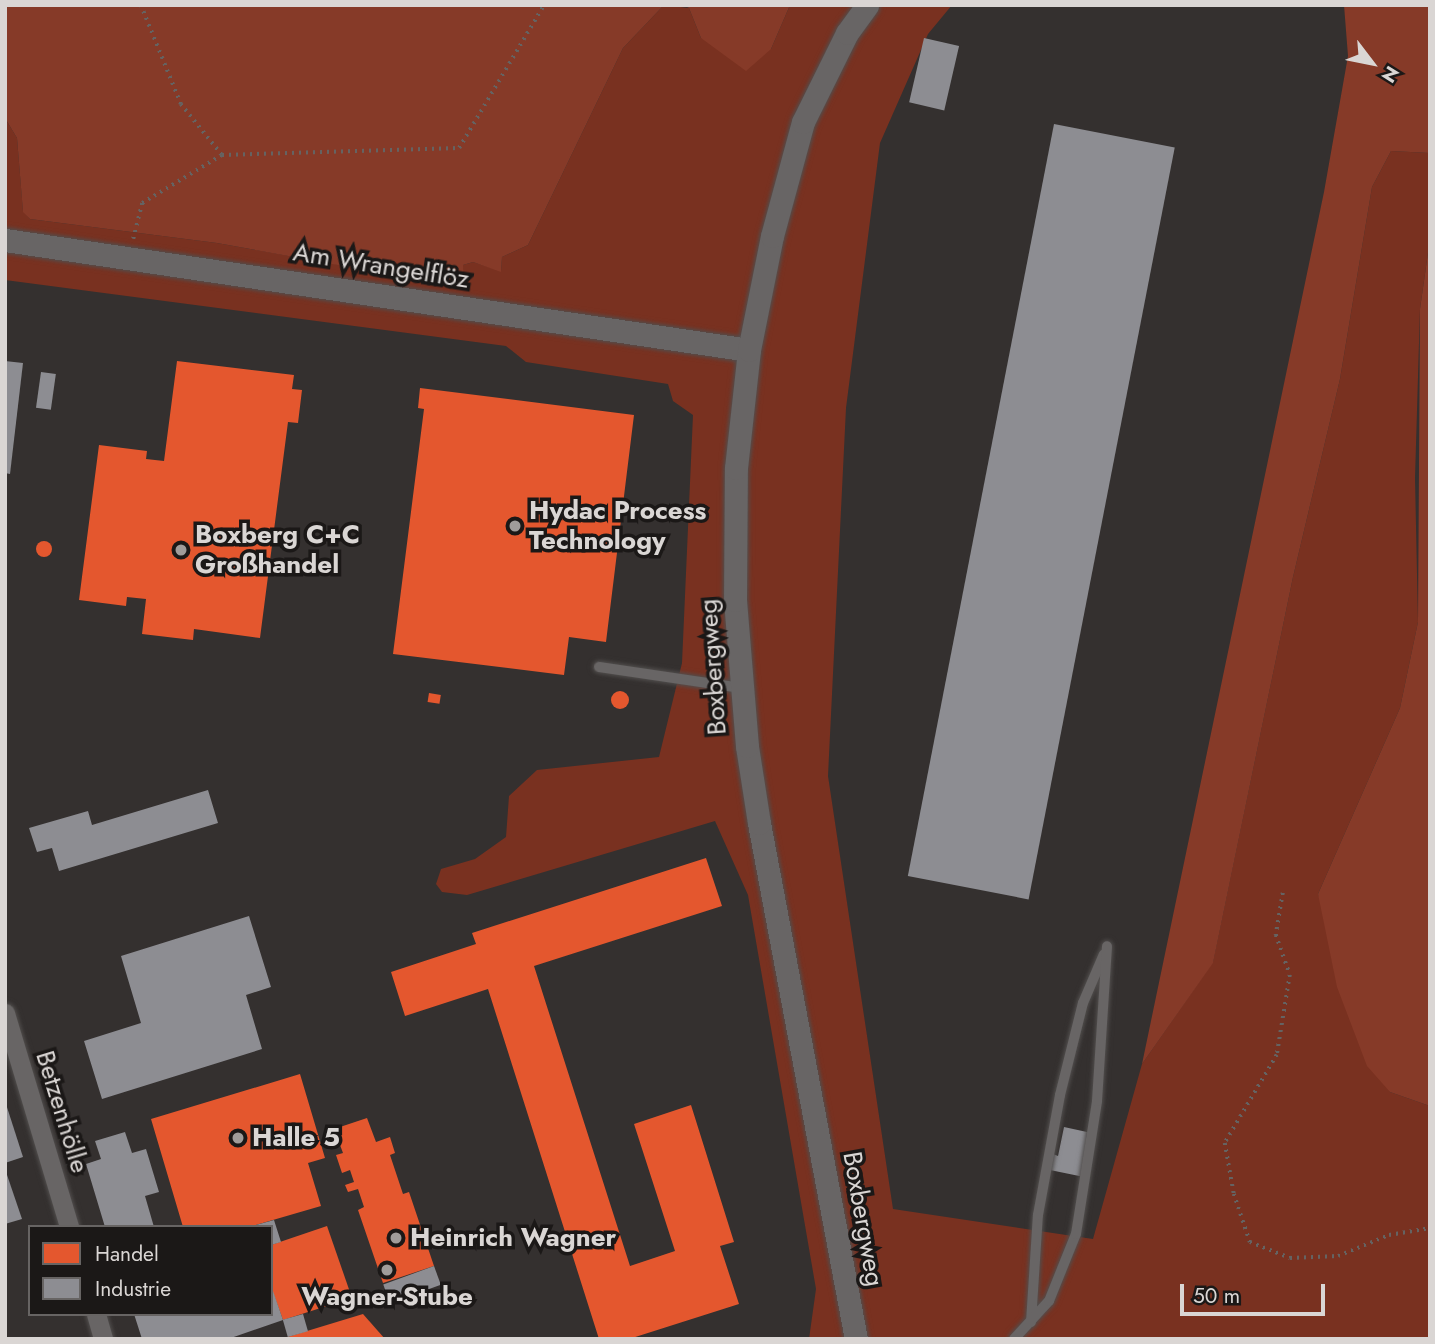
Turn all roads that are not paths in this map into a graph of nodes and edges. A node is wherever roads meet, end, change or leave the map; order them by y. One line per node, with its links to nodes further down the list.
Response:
1 (867, 5): 3 (street, Boxbergweg)
2 (5, 240): 3 (street, Am Wrangelflöz)
3 (749, 350): 5 (street, Boxbergweg)
4 (599, 667): 5 (lane)
5 (741, 688): 11 (street, Boxbergweg)
6 (5, 1013): 7 (street, Betzenhölle)
7 (68, 1225)
8 (97, 1316): 10 (street)
9 (1031, 1322): 9 (lane); 12 (lane)
10 (103, 1339)
11 (856, 1339)
12 (1014, 1339)

